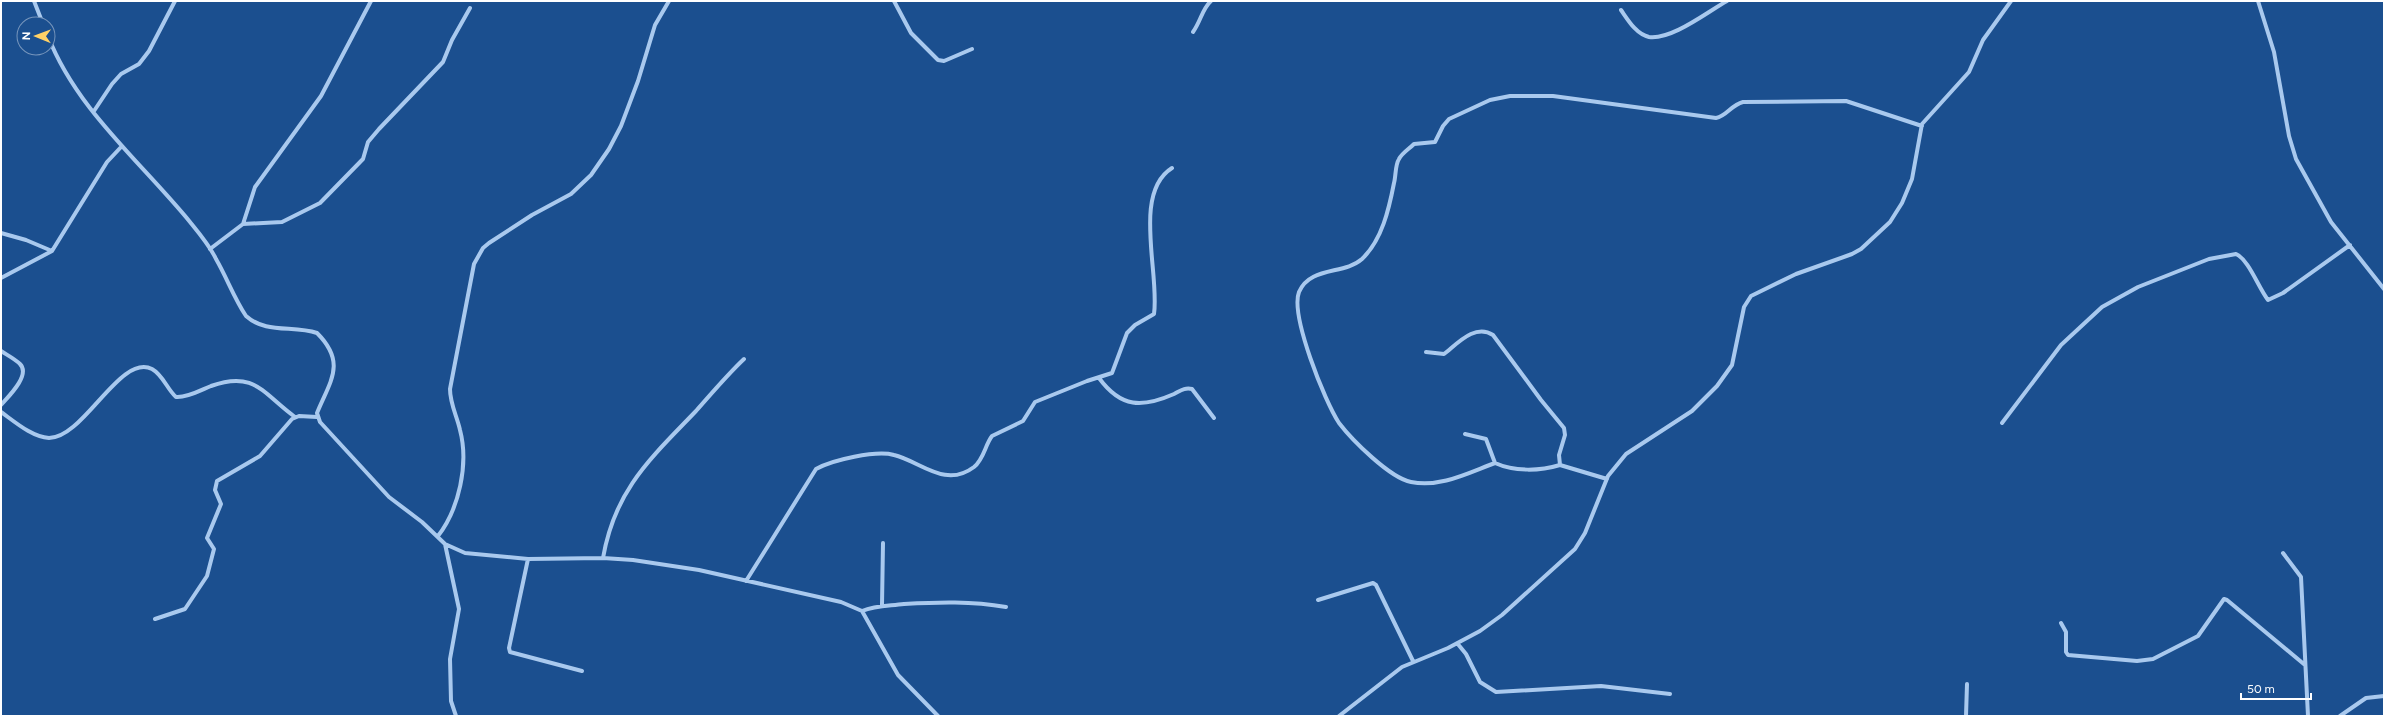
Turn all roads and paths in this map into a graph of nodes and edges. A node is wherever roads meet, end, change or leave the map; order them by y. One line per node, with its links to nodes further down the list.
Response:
1 (34, 1): 12 (street)
2 (175, 1): 16 (street)
3 (371, 1): 20 (street)
4 (669, 1): 41 (street)
5 (894, 1): 14 (street)
6 (1211, 1): 13 (street)
7 (1726, 1): 11 (street)
8 (2011, 1): 17 (street)
9 (2258, 1): 22 (street)
10 (470, 8): 20 (street)
11 (1621, 10)
12 (40, 16)
13 (1193, 32)
14 (972, 50)
15 (56, 55): 16 (street)
16 (94, 111): 18 (street)
17 (1922, 126): 38 (street); 40 (street)
18 (122, 146): 23 (street); 24 (street)
19 (1172, 168): 30 (street)
20 (243, 224): 23 (street)
21 (1, 233): 24 (street)
22 (2350, 245): 26 (street); 36 (street)
23 (210, 249): 34 (street)
24 (52, 251): 25 (street)
25 (1, 278)
26 (2384, 288)
27 (1, 351): 31 (street)
28 (1426, 352): 39 (street)
29 (744, 359): 45 (street)
30 (1099, 378): 35 (street); 47 (street)
31 (1, 405)
32 (1, 412): 33 (street)
33 (295, 417): 34 (street); 52 (street)
34 (317, 417): 41 (street)
35 (1214, 418)
36 (2002, 423)
37 (1465, 434): 38 (street)
38 (1495, 463): 39 (street)
39 (1560, 465): 40 (street)
40 (1607, 479): 54 (street)
41 (438, 536): 43 (street)
42 (883, 543): 49 (street)
43 (445, 544): 46 (street); 61 (street)
44 (2283, 553): 56 (street)
45 (604, 558): 46 (street); 47 (street)
46 (528, 559): 57 (street)
47 (746, 581): 51 (street)
48 (1318, 600): 55 (street)
49 (882, 605): 50 (street); 51 (street)
50 (1006, 607)
51 (862, 611): 62 (street)
52 (155, 619)
53 (2061, 623): 56 (street)
54 (1458, 643): 55 (street); 59 (street)
55 (1413, 662): 63 (street)
56 (2305, 665): 65 (street)
57 (582, 671)
58 (1967, 684): 64 (street)
59 (1670, 694)
60 (2384, 696): 66 (street)
61 (456, 716)
62 (938, 716)
63 (1339, 716)
64 (1966, 716)
65 (2308, 716)
66 (2340, 716)

